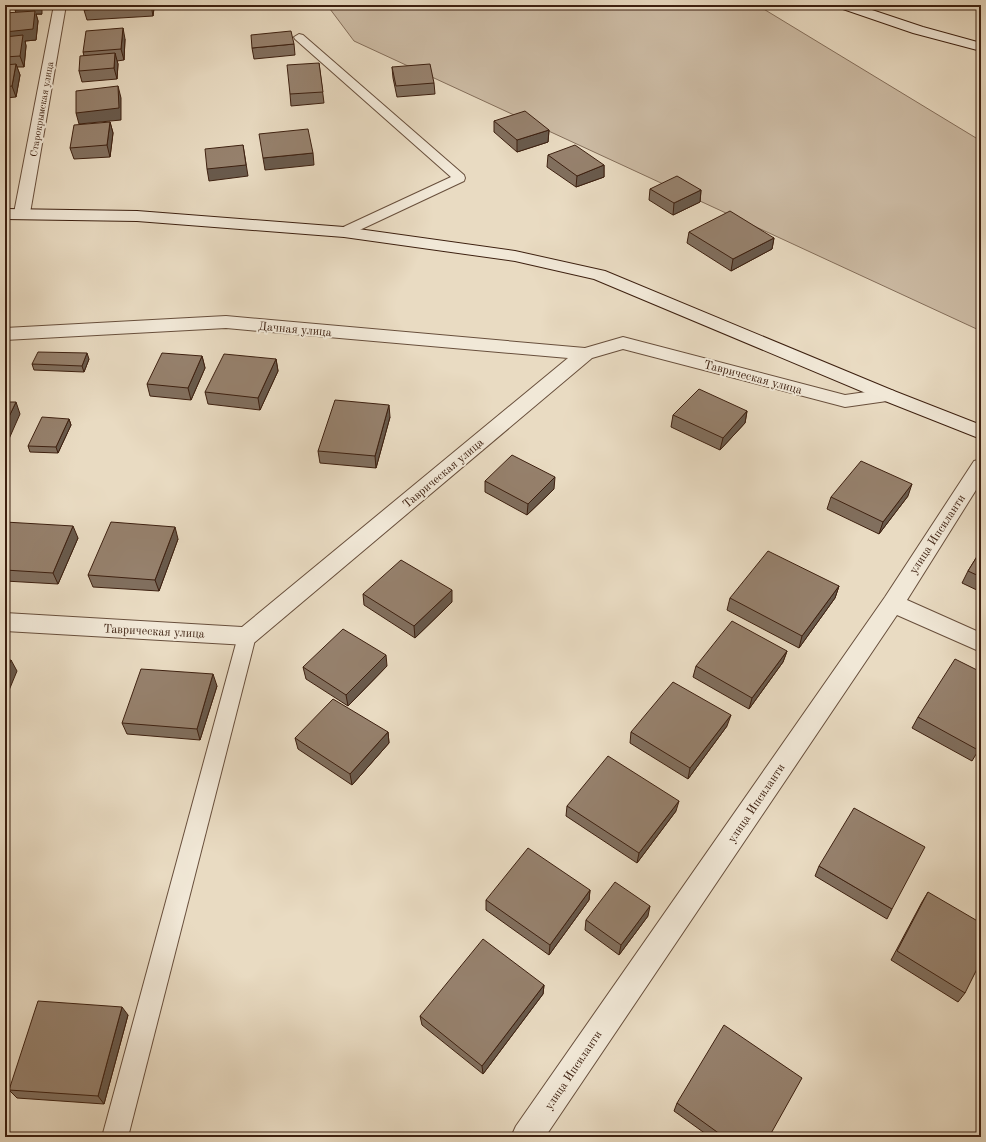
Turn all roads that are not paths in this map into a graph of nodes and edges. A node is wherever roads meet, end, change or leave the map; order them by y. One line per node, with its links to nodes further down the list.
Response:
1 (60, 5): 5 (street, Старокрымская улица)
2 (845, 5): 4 (street)
3 (299, 37): 6 (lane)
4 (981, 47)
5 (13, 214): 6 (street)
6 (344, 232): 9 (street)
7 (5, 334): 8 (street, Дачная улица)
8 (585, 354): 9 (street, Таврическая улица); 14 (street, Таврическая улица)
9 (887, 395): 10 (street)
10 (981, 432)
11 (981, 466): 12 (street, улица Ипсиланти)
12 (893, 603): 15 (street); 17 (street, улица Ипсиланти)
13 (5, 622): 14 (street, Таврическая улица)
14 (247, 636): 16 (lane)
15 (981, 643)
16 (115, 1137)
17 (527, 1137)

